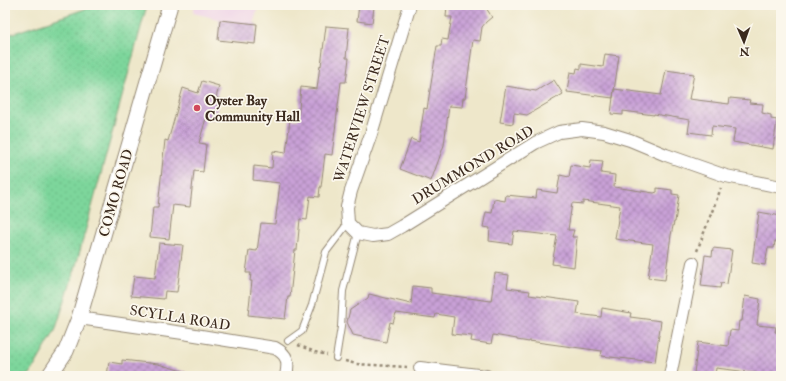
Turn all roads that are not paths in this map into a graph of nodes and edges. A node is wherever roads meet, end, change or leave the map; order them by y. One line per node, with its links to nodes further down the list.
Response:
1 (170, 5): 7 (street, COMO ROAD)
2 (410, 5): 4 (street, WATERVIEW STREET)
3 (781, 187): 5 (street, DRUMMOND ROAD)
4 (348, 223): 5 (street); 8 (lane)
5 (358, 233): 9 (lane)
6 (693, 263): 14 (street)
7 (79, 318): 11 (street, COMO ROAD); 12 (street, SCYLLA ROAD)
8 (288, 341)
9 (336, 358)
10 (420, 368): 13 (street)
11 (48, 376)
12 (286, 376)
13 (486, 376)
14 (670, 376)

